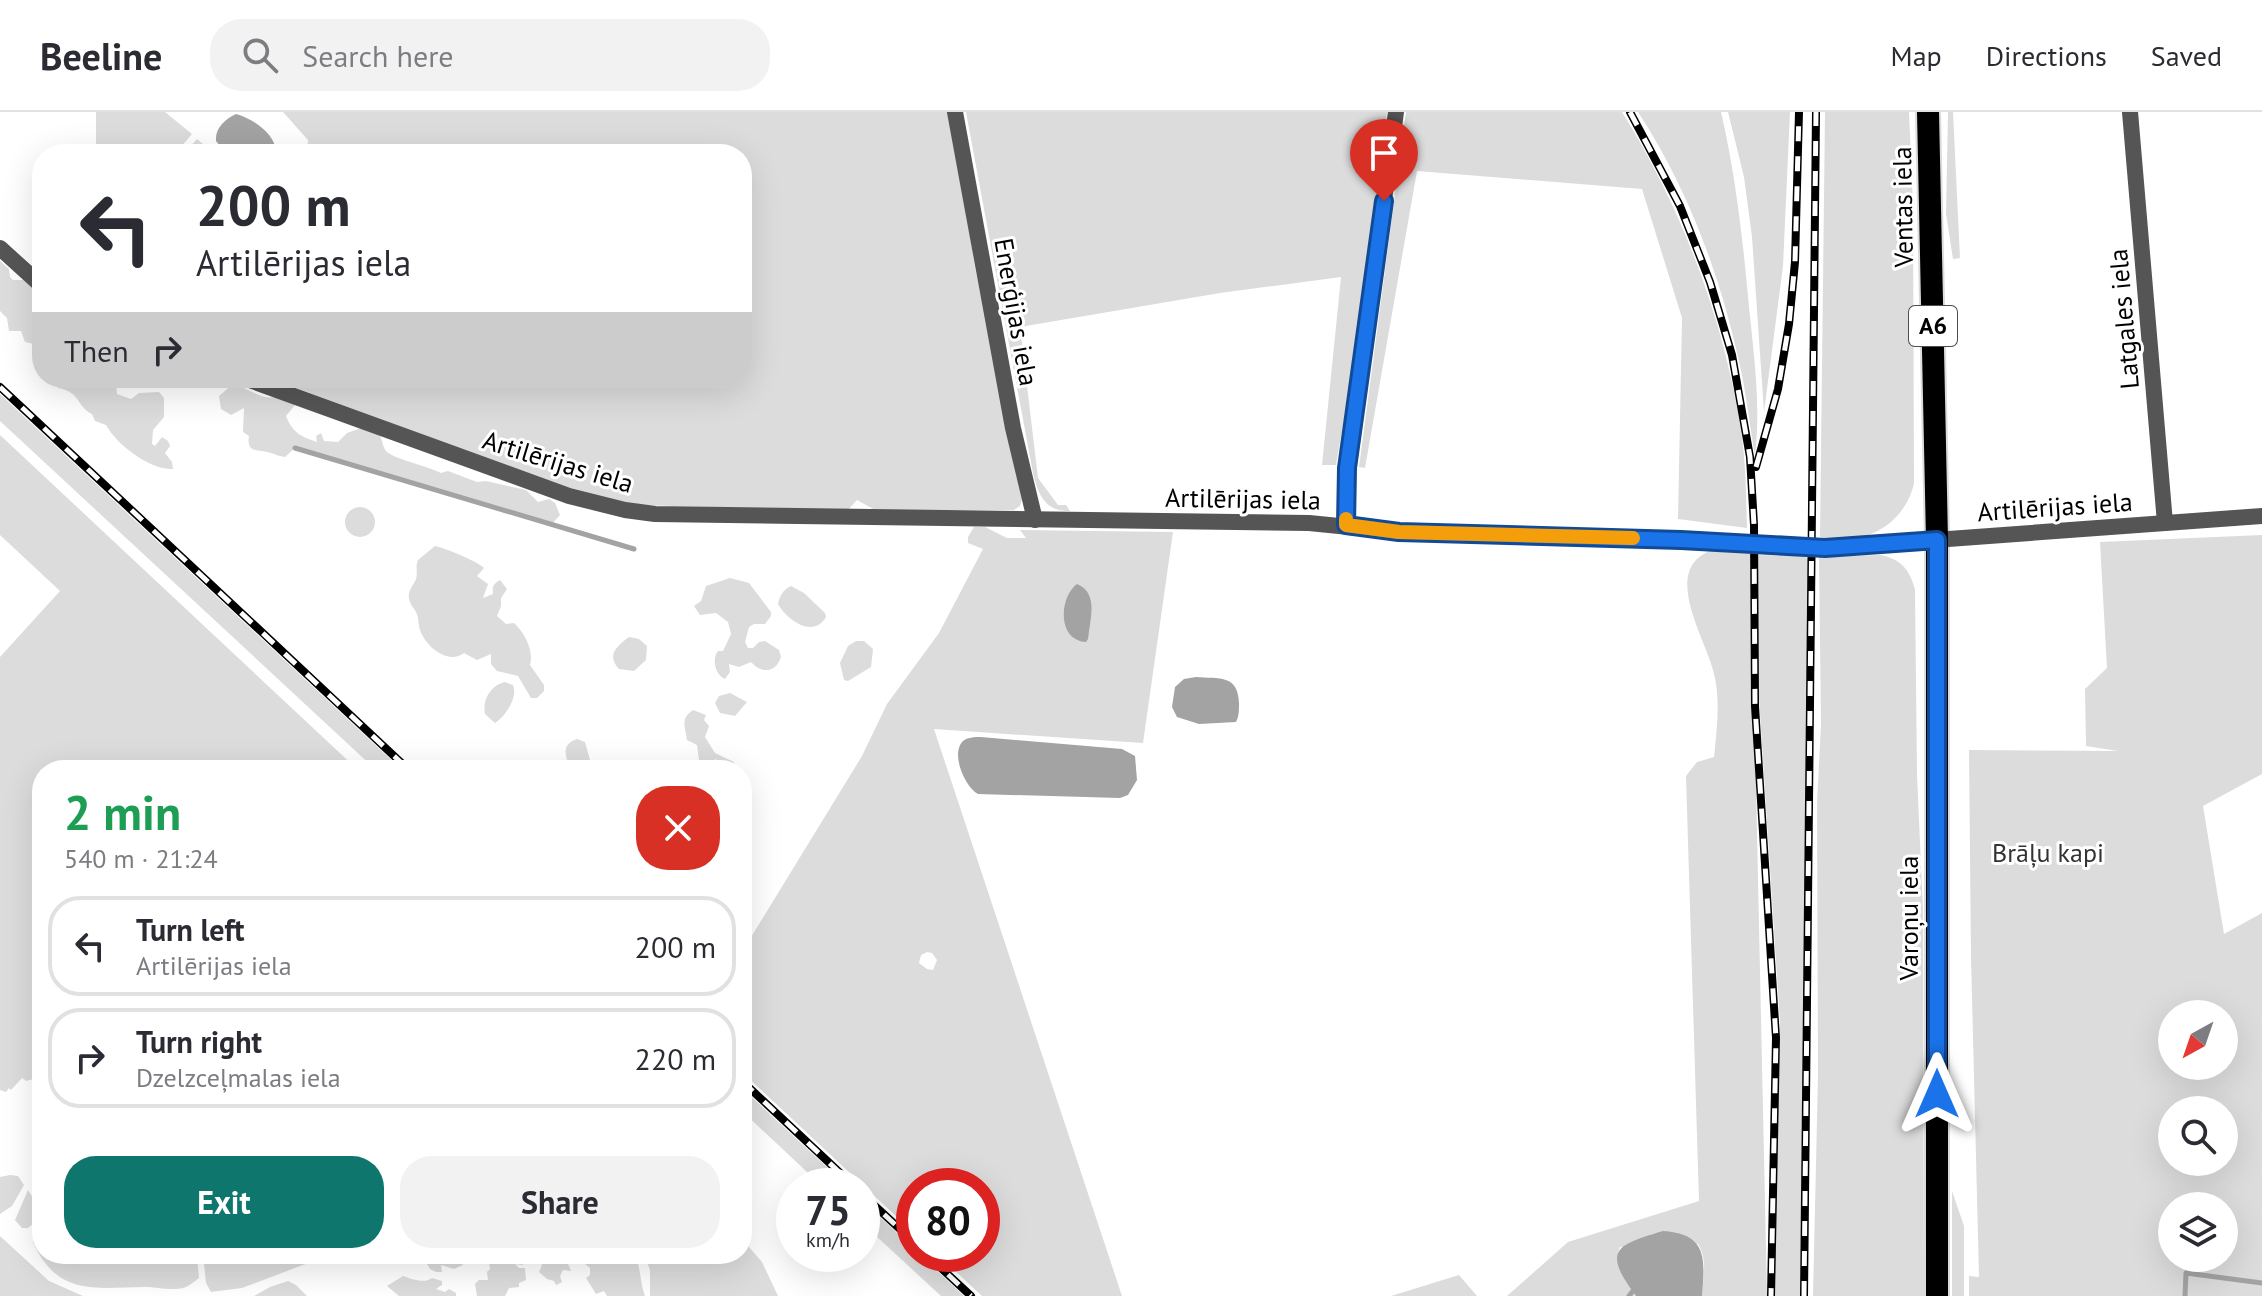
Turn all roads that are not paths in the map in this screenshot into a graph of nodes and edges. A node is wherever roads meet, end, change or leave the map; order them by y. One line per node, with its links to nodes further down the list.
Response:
1 (955, 112): 9 (street, Enerģijas iela)
2 (1396, 112): 11 (street)
3 (1928, 112): 12 (highway, Ventas iela / A6)
4 (2130, 112): 10 (street, Latgales iela)
5 (0, 248): 6 (street)
6 (32, 277)
7 (272, 388): 9 (street, Artilērijas iela)
8 (2262, 516): 10 (street, Artilērijas iela)
9 (1035, 520): 11 (street, Artilērijas iela)
10 (2165, 523): 12 (street, Artilērijas iela)
11 (1346, 525): 12 (street, Artilērijas iela)
12 (1937, 540): 13 (highway, Varoņu iela / A6)
13 (1937, 1296)

